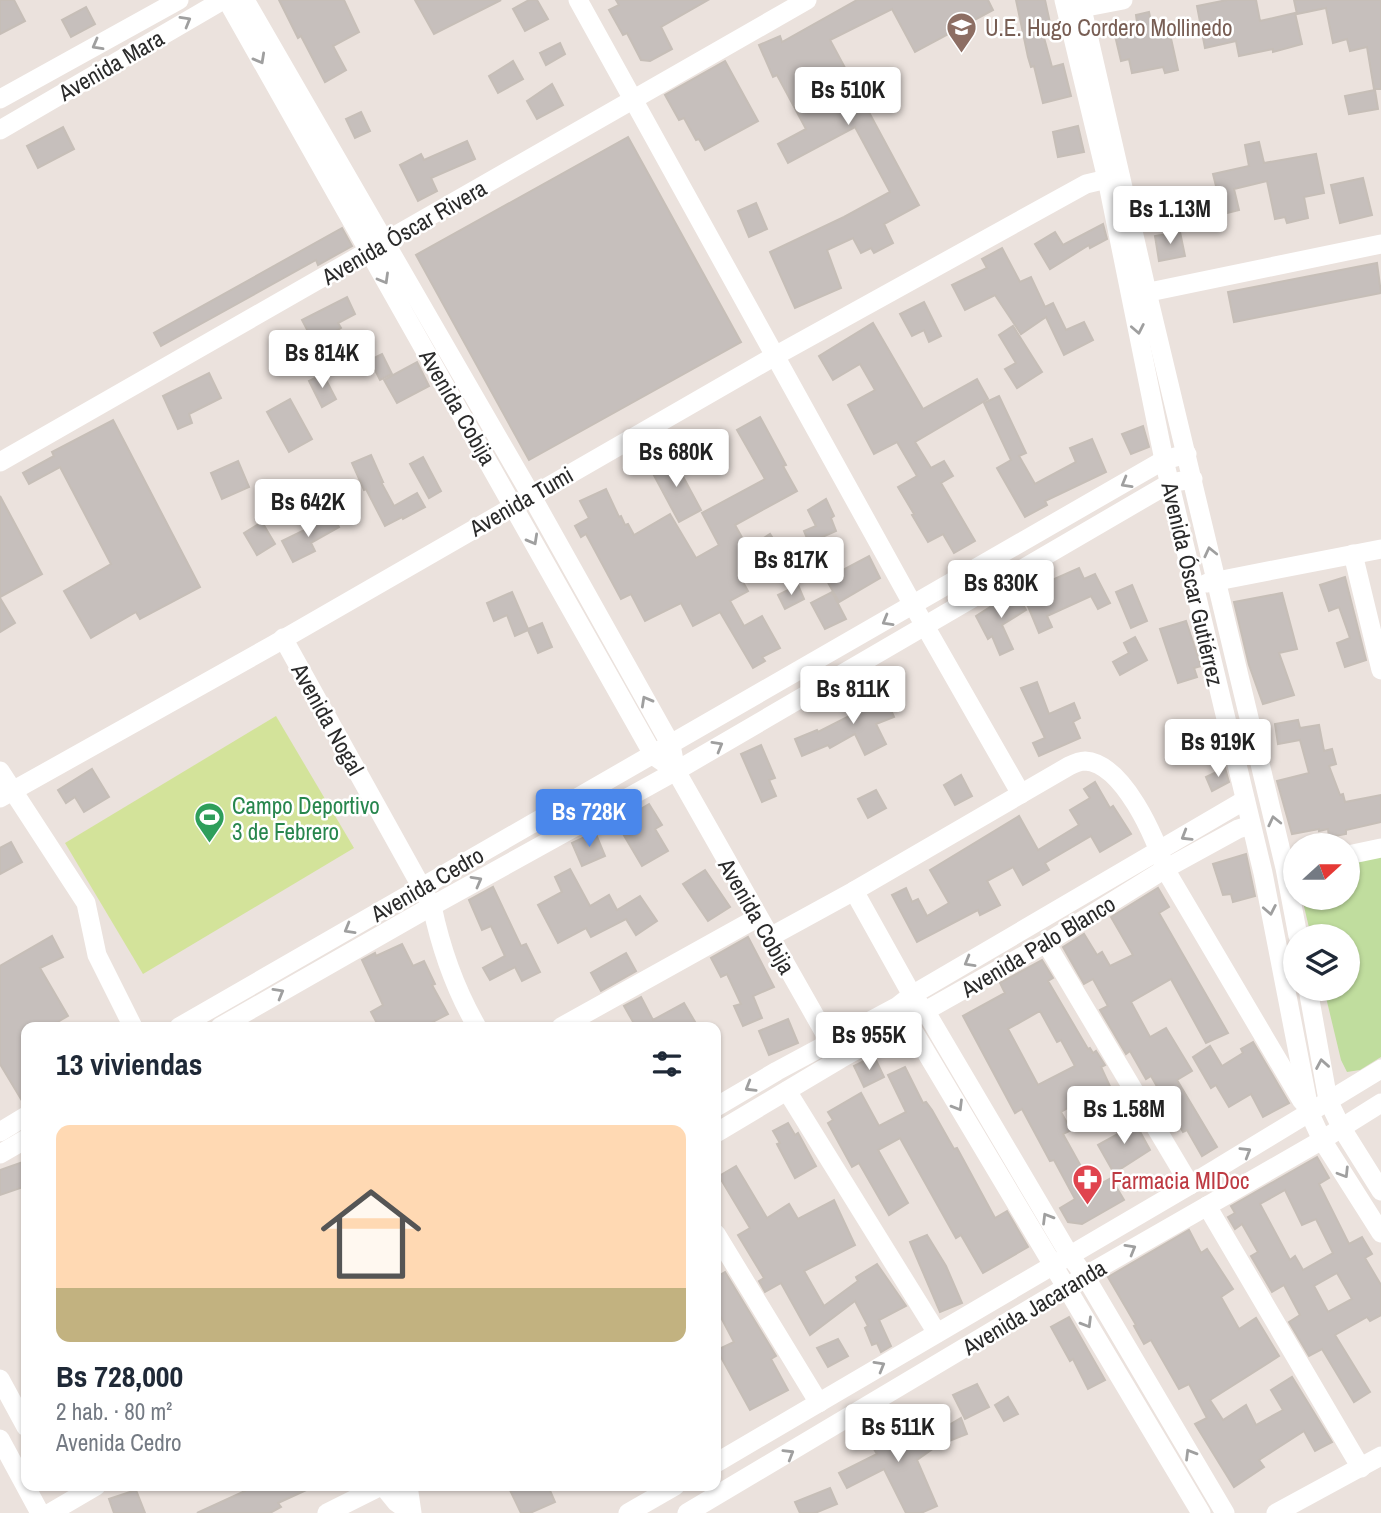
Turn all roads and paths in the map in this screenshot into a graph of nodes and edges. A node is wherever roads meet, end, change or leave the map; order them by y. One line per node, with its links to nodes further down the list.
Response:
1 (179, 0): 8 (street, Avenida Mara, one-way to 8)
2 (225, 0): 10 (street, Avenida Mara, one-way to 2); 13 (street, Avenida Cobija, one-way to 13)
3 (245, 0): 13 (street, Avenida Cobija)
4 (578, 0): 9 (street)
5 (807, 0): 9 (street, Avenida Óscar Rivera)
6 (1123, 0): 7 (street)
7 (1073, 5): 11 (street, Avenida Óscar Gutiérrez)
8 (0, 99)
9 (632, 100): 13 (street, Avenida Óscar Rivera); 15 (street)
10 (0, 130)
11 (1113, 177): 14 (street, Avenida Óscar Gutiérrez); 15 (street, Avenida Tumi)
12 (1381, 244): 14 (street)
13 (377, 247): 18 (street, Avenida Óscar Rivera); 21 (street, Avenida Cobija)
14 (1139, 294): 16 (street, Avenida Óscar Gutiérrez); 17 (street, Avenida Óscar Gutiérrez, one-way to 17)
15 (775, 356): 21 (street, Avenida Tumi); 26 (street)
16 (1188, 454): 17 (street, Avenida Cedro); 19 (street, Avenida Óscar Gutiérrez)
17 (1164, 460): 20 (street, Avenida Óscar Gutiérrez); 26 (street, Avenida Cedro, one-way to 26)
18 (0, 462)
19 (1193, 479): 20 (street, Avenida Cedro); 24 (street, Avenida Óscar Gutiérrez, one-way to 19)
20 (1170, 483): 25 (street, Avenida Óscar Gutiérrez); 27 (street, Avenida Cedro)
21 (522, 500): 28 (street, Avenida Tumi); 30 (street, Avenida Cobija, one-way to 21); 31 (street, Avenida Cobija, one-way to 31)
22 (1381, 549): 23 (street)
23 (1353, 554): 24 (street); 29 (street)
24 (1217, 581): 25 (street); 38 (street, Avenida Óscar Gutiérrez, one-way to 24)
25 (1193, 586): 36 (street, Avenida Óscar Gutiérrez)
26 (913, 606): 27 (street); 30 (street, Avenida Cedro, one-way to 30)
27 (924, 625): 33 (street, Avenida Cedro, one-way to 27); 34 (street)
28 (283, 638): 35 (street, Avenida Tumi); 44 (street, Avenida Nogal)
29 (1381, 670)
30 (671, 745): 31 (street, Avenida Cedro); 33 (street, Avenida Cobija)
31 (654, 755): 33 (street, Avenida Cobija); 44 (street, Avenida Cedro)
32 (0, 771): 35 (street)
33 (676, 771): 46 (street, Avenida Cedro, one-way to 33); 47 (street, Avenida Cobija)
34 (1020, 794): 41 (street); 45 (street)
35 (6, 795): 53 (street)
36 (1245, 800): 37 (street, Avenida Óscar Gutiérrez); 41 (street, Avenida Palo Blanco, one-way to 41)
37 (1251, 825): 41 (street, Avenida Palo Blanco); 43 (street, Avenida Óscar Gutiérrez)
38 (1283, 840)
39 (1381, 848): 40 (street)
40 (1360, 852)
41 (1163, 860): 49 (street, Avenida Palo Blanco); 51 (street, Avenida Palo Blanco, one-way to 51); 64 (street)
42 (1283, 869): 43 (street)
43 (1263, 873): 64 (street, Avenida Óscar Gutiérrez, one-way to 64)
44 (421, 887): 46 (street, Avenida Nogal); 54 (street, Avenida Cedro, one-way to 54)
45 (854, 891): 48 (street); 51 (street)
46 (432, 906): 55 (street, Avenida Cedro, one-way to 46); 56 (street, Avenida Nogal)
47 (757, 918): 48 (street, Avenida Cobija); 57 (street)
48 (769, 937): 58 (street, Avenida Cobija)
49 (1046, 943): 52 (street, Avenida Palo Blanco); 72 (street)
50 (1310, 1001): 61 (street, one-way to 50)
51 (906, 1007): 52 (street, Avenida Palo Blanco); 58 (street, Avenida Palo Blanco); 77 (street, one-way to 77)
52 (926, 1012): 77 (street, one-way to 52)
53 (130, 1022)
54 (188, 1022)
55 (229, 1022)
56 (474, 1022)
57 (570, 1022)
58 (835, 1051): 60 (street, Avenida Palo Blanco); 63 (street, Avenida Palo Blanco, one-way to 63)
59 (1381, 1069): 61 (street, Avenida Jacaranda)
60 (787, 1091): 67 (street, Avenida Palo Blanco); 80 (street)
61 (1328, 1100): 64 (street, Avenida Jacaranda); 66 (street)
62 (1381, 1102): 66 (street, Avenida Jacaranda)
63 (721, 1105)
64 (1310, 1114): 69 (street, Avenida Óscar Gutiérrez); 72 (street, Avenida Jacaranda, one-way to 64)
65 (21, 1119): 68 (street)
66 (1341, 1127): 69 (street, Avenida Jacaranda); 73 (street)
67 (721, 1130)
68 (0, 1132)
69 (1322, 1140): 74 (street, Avenida Jacaranda); 75 (street, Avenida Óscar Gutiérrez, one-way to 75)
70 (21, 1142): 71 (street)
71 (0, 1154)
72 (1190, 1185): 77 (street, Avenida Jacaranda)
73 (1381, 1191)
74 (1207, 1206): 78 (street, Avenida Jacaranda, one-way to 74); 88 (street)
75 (1381, 1233)
76 (721, 1242): 82 (street)
77 (1061, 1261): 78 (street); 79 (street); 80 (street, Avenida Jacaranda)
78 (1085, 1276): 79 (street, Avenida Jacaranda); 105 (street, one-way to 78)
79 (1066, 1287): 89 (street, Avenida Jacaranda, one-way to 79); 104 (street, one-way to 104)
80 (937, 1333): 82 (street, Avenida Jacaranda, one-way to 80)
81 (0, 1379): 83 (street)
82 (819, 1403): 85 (street, Avenida Jacaranda)
83 (21, 1418)
84 (0, 1439): 90 (street)
85 (738, 1450): 87 (street, Avenida Jacaranda); 89 (street)
86 (1381, 1456): 88 (street)
87 (721, 1460)
88 (1361, 1468): 106 (street)
89 (752, 1476): 103 (street, Avenida Jacaranda)
90 (21, 1478)
91 (28, 1491): 98 (street)
92 (85, 1491): 97 (street)
93 (372, 1491): 100 (street)
94 (386, 1491): 101 (street)
95 (409, 1491): 101 (street)
96 (666, 1491): 102 (street)
97 (66, 1500): 99 (street)
98 (40, 1513)
99 (50, 1513)
100 (327, 1513)
101 (412, 1513)
102 (628, 1513)
103 (687, 1513)
104 (1201, 1513)
105 (1225, 1513)
106 (1276, 1513)

